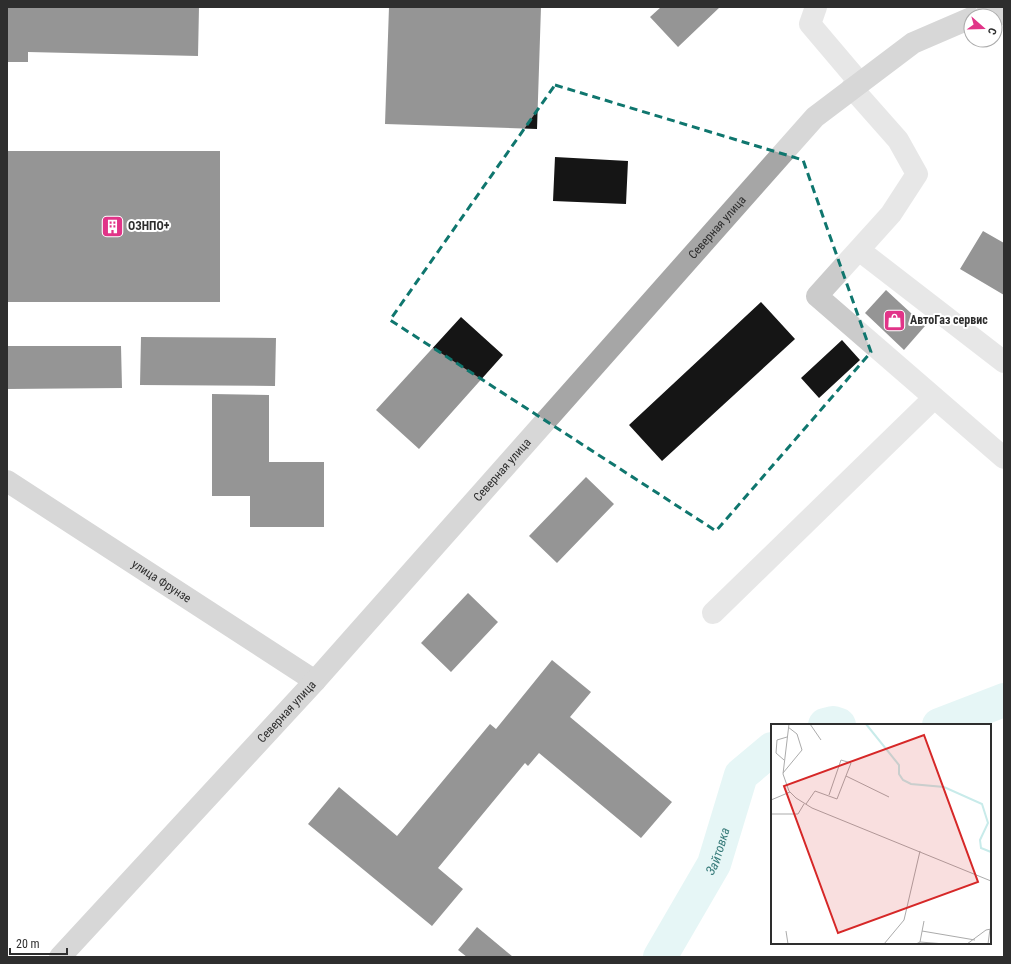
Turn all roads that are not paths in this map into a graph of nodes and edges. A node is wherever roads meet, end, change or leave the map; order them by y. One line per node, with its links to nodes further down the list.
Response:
1 (816, 7): 3 (lane)
2 (963, 17): 3 (main road, Северная улица)
3 (856, 86): 4 (lane); 10 (main road, Северная улица)
4 (859, 250): 5 (lane); 6 (lane)
5 (1004, 362)
6 (934, 398): 7 (lane); 9 (lane)
7 (1004, 458)
8 (7, 481): 10 (main road, улица Фрунзе)
9 (713, 613)
10 (315, 681): 11 (main road, Северная улица)
11 (60, 957)

